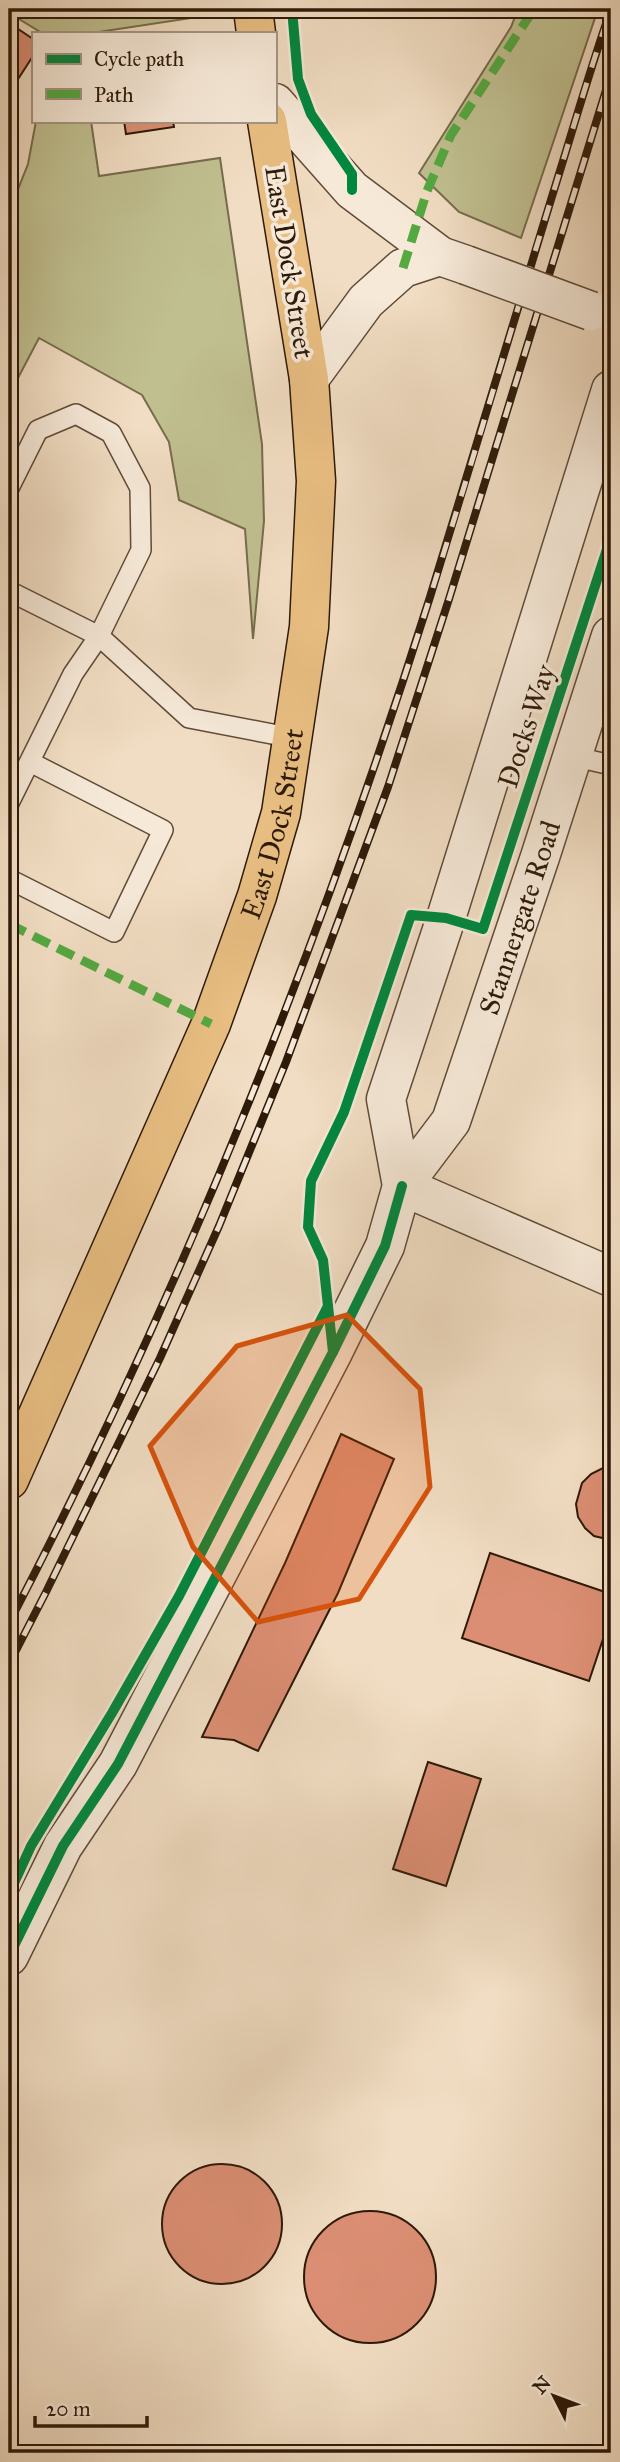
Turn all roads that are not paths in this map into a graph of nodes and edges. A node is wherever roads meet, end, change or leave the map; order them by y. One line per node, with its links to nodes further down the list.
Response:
1 (253, 9): 2 (highway)
2 (256, 32)
3 (276, 104): 5 (street)
4 (267, 122): 7 (highway, East Dock Street)
5 (453, 261): 6 (street, bridge); 7 (street)
6 (601, 317)
7 (309, 379): 13 (highway, East Dock Street)
8 (611, 390): 19 (street)
9 (9, 488): 11 (lane)
10 (9, 592): 11 (lane)
11 (99, 636): 13 (lane); 15 (lane)
12 (611, 636): 14 (street, Stannergate Road)
13 (293, 738): 21 (highway, East Dock Street)
14 (572, 756): 16 (lane); 19 (street, Stannergate Road)
15 (30, 762): 17 (lane); 18 (lane)
16 (611, 765)
17 (9, 803)
18 (9, 879)
19 (402, 1186): 20 (street); 22 (street)
20 (611, 1277)
21 (9, 1480)
22 (9, 1956)

